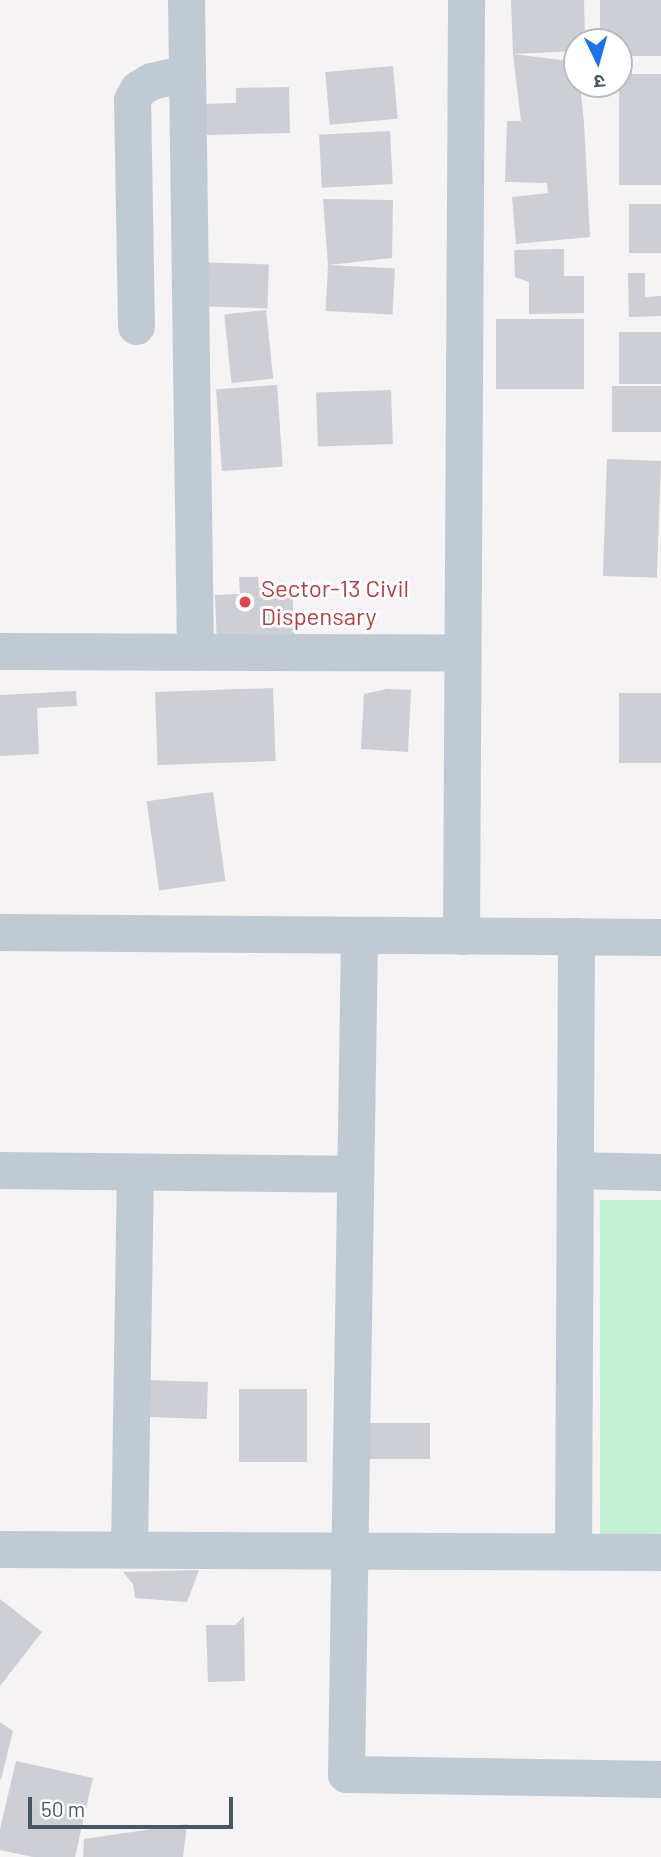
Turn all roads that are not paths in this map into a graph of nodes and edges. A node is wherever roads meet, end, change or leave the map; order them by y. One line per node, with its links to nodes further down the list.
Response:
1 (186, 0): 3 (street)
2 (466, 0): 7 (street)
3 (187, 73): 4 (street); 6 (street)
4 (136, 326)
5 (0, 652): 6 (street)
6 (195, 652): 7 (street)
7 (462, 653): 10 (street)
8 (0, 932): 9 (street)
9 (359, 936): 10 (street); 17 (street)
10 (461, 936): 11 (street)
11 (576, 936): 12 (street); 13 (street)
12 (661, 937)
13 (575, 1170): 16 (street); 21 (street)
14 (0, 1171): 15 (street)
15 (135, 1172): 17 (street); 19 (street)
16 (661, 1172)
17 (355, 1174): 20 (street)
18 (0, 1549): 19 (street)
19 (129, 1549): 20 (street)
20 (349, 1551): 21 (street); 23 (street)
21 (573, 1551): 22 (street)
22 (661, 1552)
23 (661, 1779)

